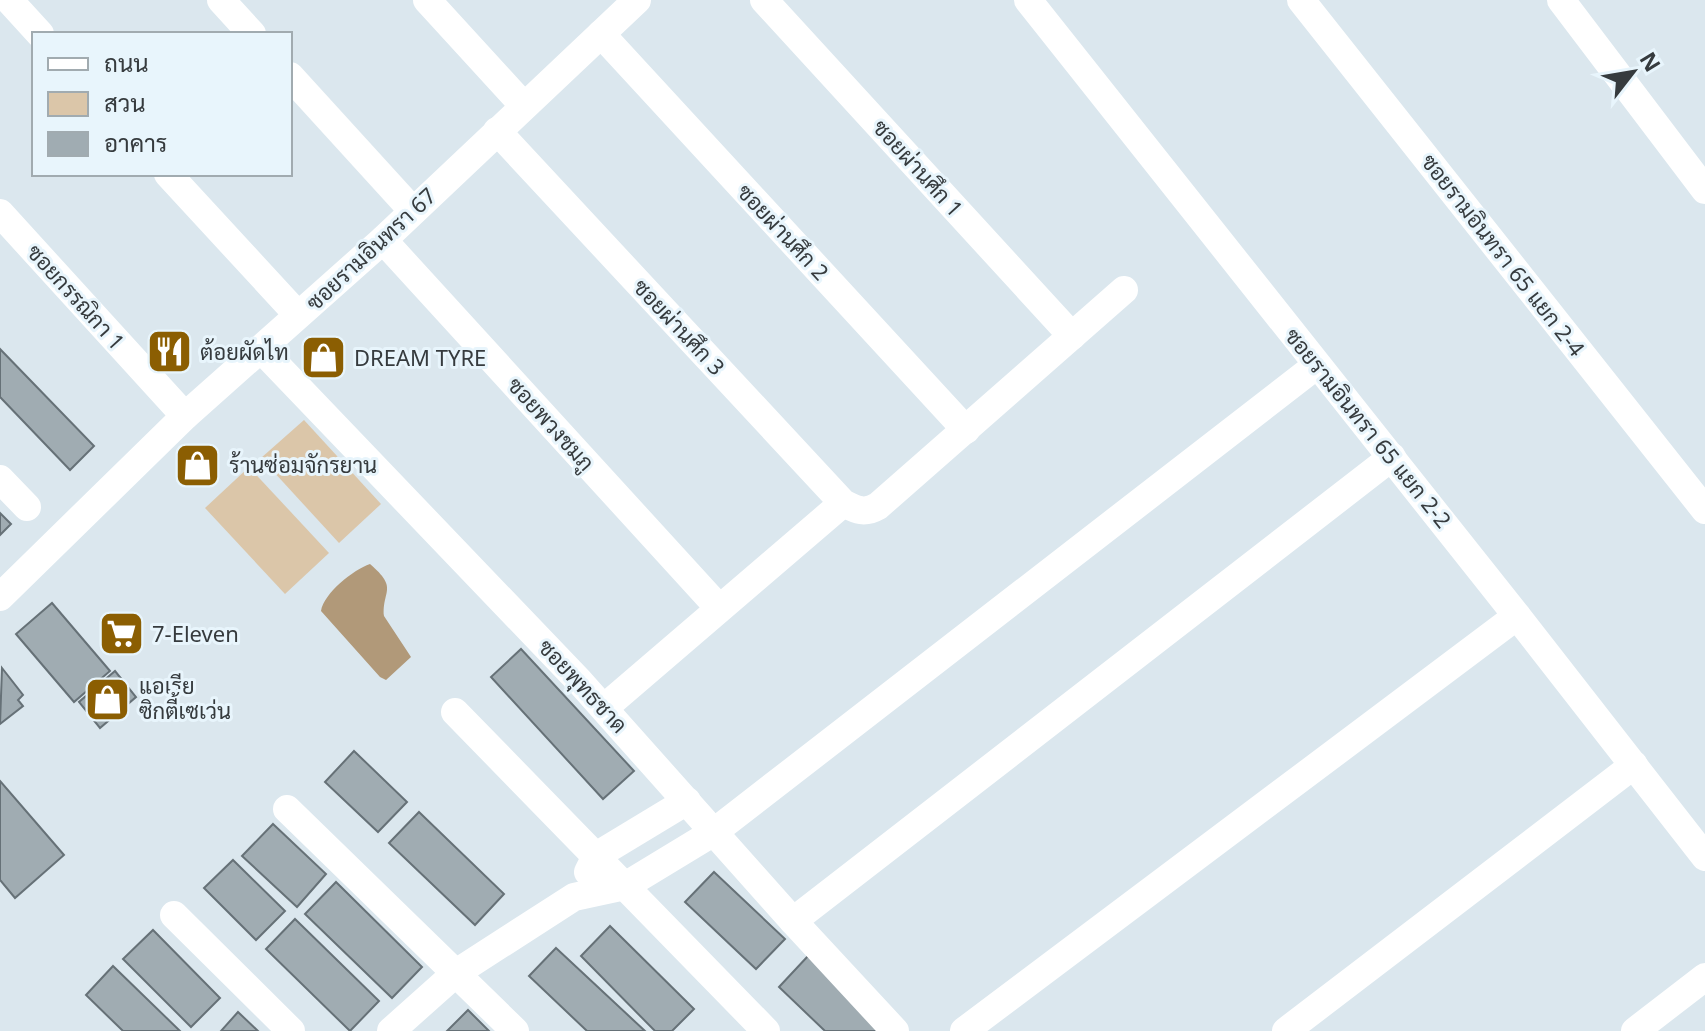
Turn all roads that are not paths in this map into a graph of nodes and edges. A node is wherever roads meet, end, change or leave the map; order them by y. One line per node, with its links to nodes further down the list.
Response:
1 (9, 0): 9 (street)
2 (221, 0): 10 (street)
3 (427, 0): 13 (street)
4 (637, 0): 11 (street, ซอยรามอินทรา 67)
5 (764, 0): 22 (street, ซอยผ่านศึก 1)
6 (1028, 0): 24 (street, ซอยรามอินทรา 65 แยก 2-2)
7 (1301, 0): 31 (street, ซอยรามอินทรา 65 แยก 2-4)
8 (1561, 0): 16 (street)
9 (38, 32)
10 (250, 32)
11 (601, 34): 13 (street, ซอยรามอินทรา 67); 26 (street, ซอยผ่านศึก 2)
12 (292, 78): 17 (street)
13 (523, 105): 14 (street, ซอยรามอินทรา 67)
14 (497, 131): 17 (street, ซอยรามอินทรา 67); 30 (street, ซอยผ่านศึก 3)
15 (170, 176): 21 (street)
16 (1705, 190)
17 (413, 211): 19 (street, ซอยรามอินทรา 67)
18 (0, 213): 25 (street, ซอยกรรณิกา 1)
19 (383, 240): 21 (street, ซอยรามอินทรา 67); 33 (street, ซอยพวงชมภู)
20 (1124, 290): 22 (street)
21 (298, 315): 23 (street, ซอยรามอินทรา 67)
22 (1072, 336): 26 (street)
23 (262, 350): 25 (street, ซอยรามอินทรา 67); 35 (street, ซอยพุทธชาด)
24 (1317, 365): 27 (street, ซอยรามอินทรา 65 แยก 2-2); 40 (street)
25 (185, 416): 32 (street, ซอยรามอินทรา 67)
26 (966, 430): 30 (street)
27 (1392, 457): 34 (street, ซอยรามอินทรา 65 แยก 2-2); 46 (street)
28 (0, 479): 29 (street)
29 (27, 507)
30 (856, 507): 33 (street)
31 (1705, 510)
32 (0, 597)
33 (719, 608): 35 (street)
34 (1517, 616): 37 (street, ซอยรามอินทรา 65 แยก 2-2); 54 (street)
35 (604, 708): 38 (street, ซอยพุทธชาด)
36 (455, 712): 41 (street)
37 (1634, 765): 42 (street, ซอยรามอินทรา 65 แยก 2-2); 55 (street)
38 (687, 801): 40 (street, ซอยพุทธชาด); 41 (street)
39 (287, 809): 47 (street)
40 (714, 832): 43 (street); 46 (street, ซอยพุทธชาด)
41 (596, 856): 43 (street); 44 (street)
42 (1705, 857)
43 (625, 886): 44 (street); 52 (street)
44 (574, 897): 47 (street)
45 (174, 915): 49 (street)
46 (793, 921): 53 (street, ซอยพุทธชาด)
47 (456, 973): 50 (street); 51 (street)
48 (1705, 977): 56 (street)
49 (291, 1031)
50 (391, 1031)
51 (515, 1031)
52 (766, 1031)
53 (895, 1031)
54 (964, 1031)
55 (1286, 1031)
56 (1635, 1031)

